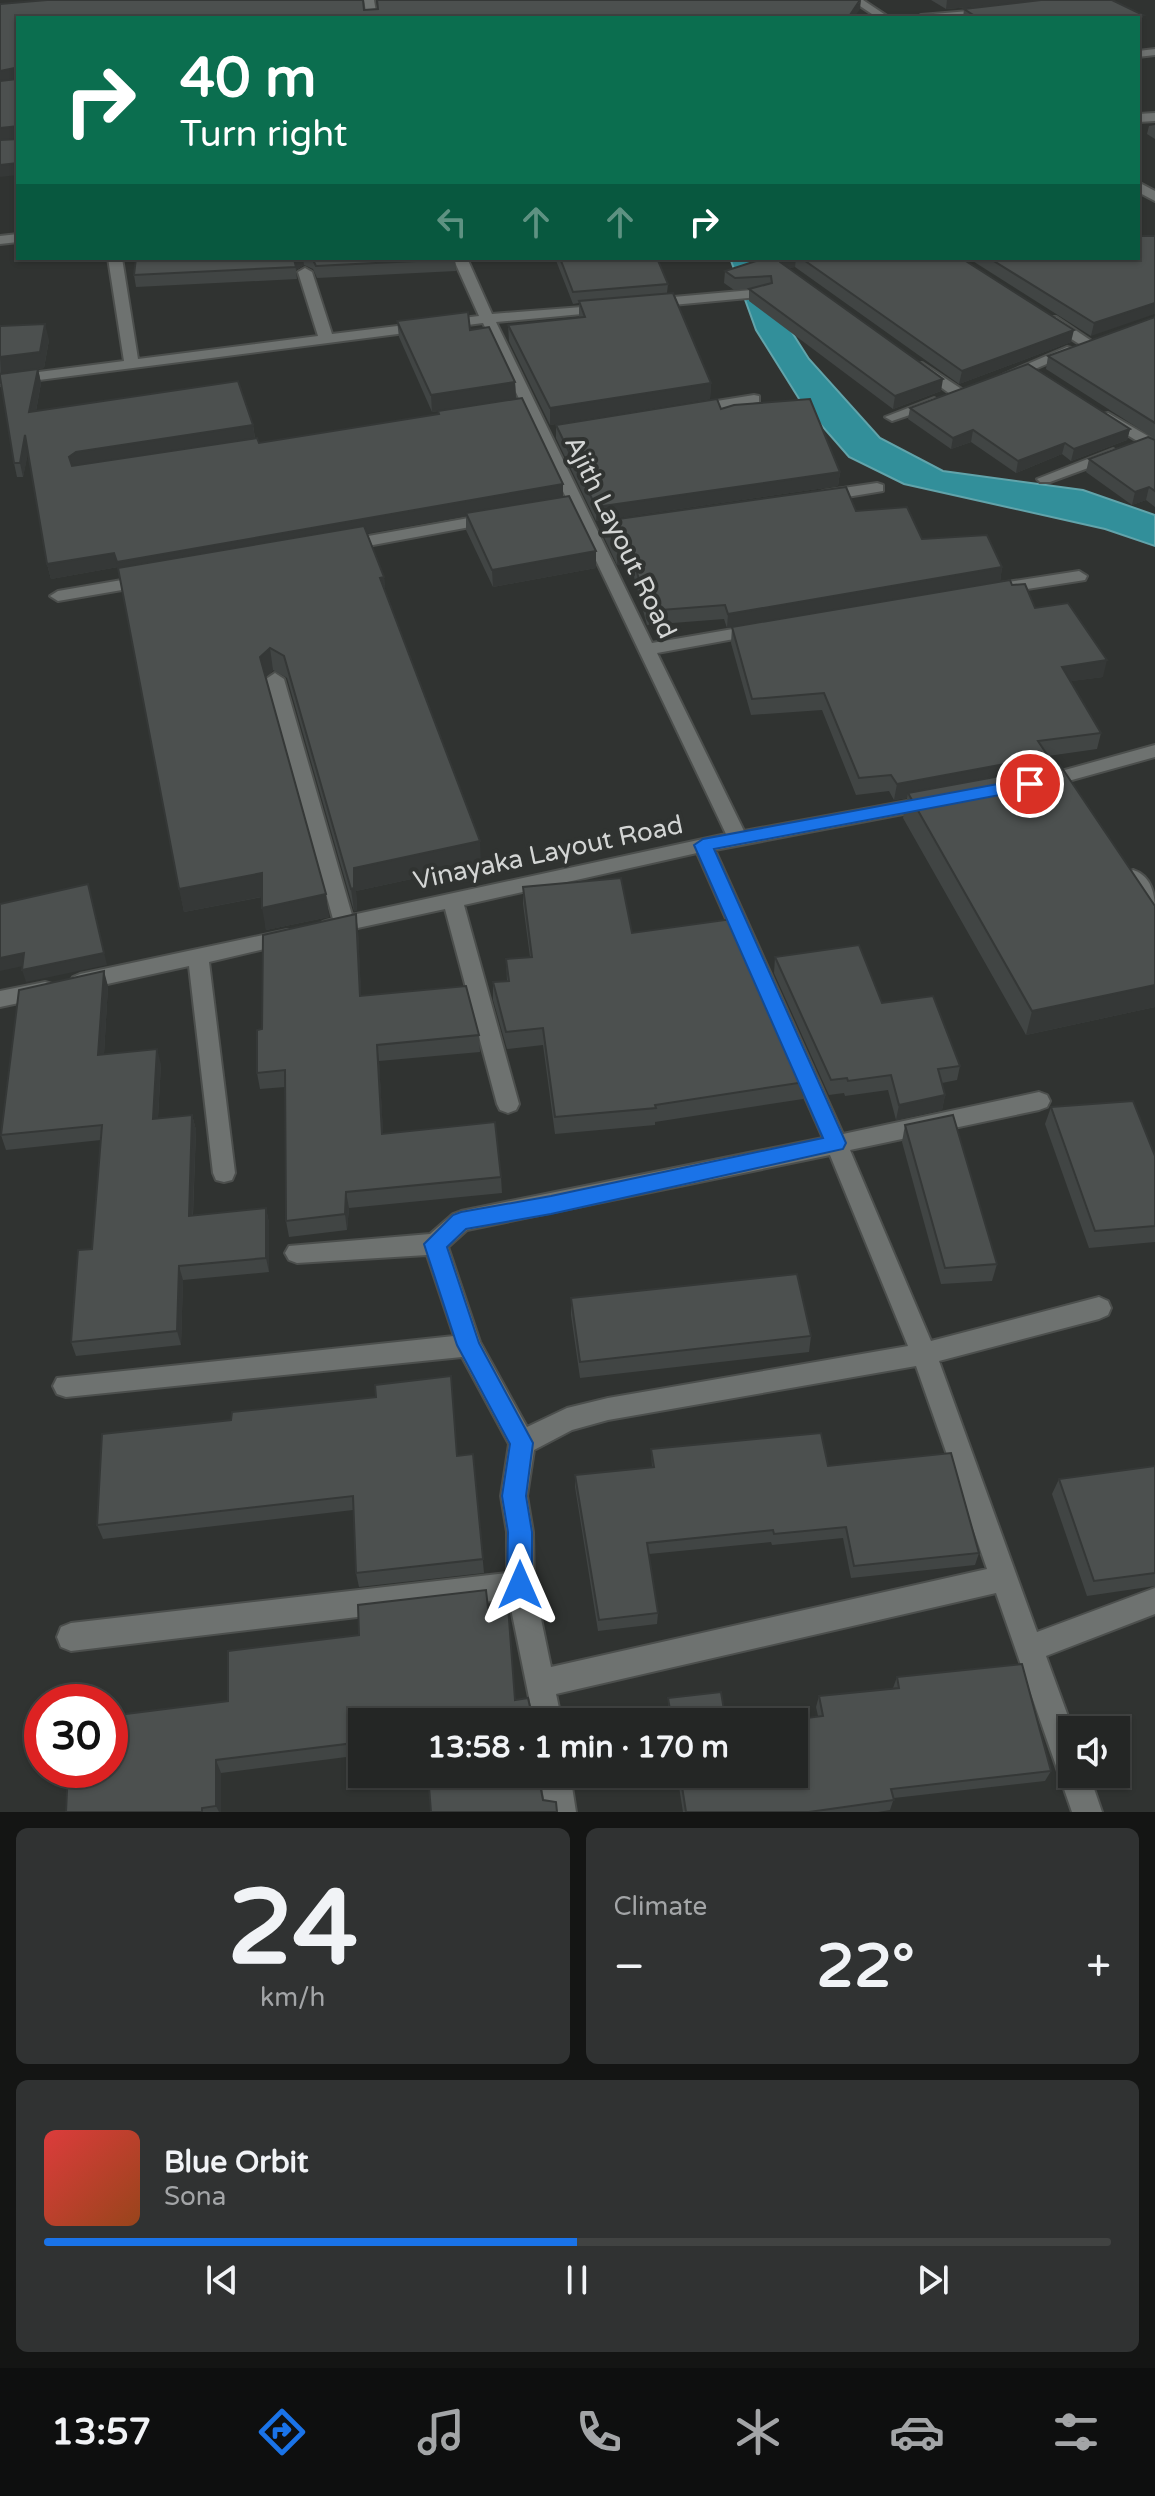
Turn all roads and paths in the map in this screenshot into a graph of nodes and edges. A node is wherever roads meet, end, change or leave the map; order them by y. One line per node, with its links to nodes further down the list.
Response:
1 (856, 0): 3 (street)
2 (999, 10): 4 (street)
3 (882, 16)
4 (940, 16)
5 (115, 260): 15 (street)
6 (461, 260): 12 (street, Ajith Layout Road)
7 (305, 272): 13 (street)
8 (763, 293): 9 (street)
9 (639, 304)
10 (623, 306): 12 (street)
11 (1039, 312): 17 (street)
12 (484, 319): 13 (street); 33 (street, Ajith Layout Road)
13 (326, 339): 15 (street)
14 (910, 358): 17 (street)
15 (131, 363): 16 (street)
16 (0, 381)
17 (972, 388): 21 (street)
18 (754, 399): 20 (street)
19 (1095, 409): 22 (street)
20 (678, 411)
21 (892, 417)
22 (1151, 444): 23 (street)
23 (1045, 479)
24 (877, 488): 25 (street)
25 (801, 499)
26 (512, 515): 27 (street)
27 (324, 549)
28 (1079, 576): 30 (street)
29 (168, 577): 31 (street)
30 (988, 590)
31 (58, 596)
32 (772, 628): 33 (street)
33 (646, 650): 38 (street, Ajith Layout Road)
34 (275, 679): 43 (street)
35 (1155, 751): 36 (street)
36 (1029, 784)
37 (953, 798): 38 (street, Vinayaka Layout Road)
38 (738, 838): 39 (street, Vinayaka Layout Road)
39 (703, 845): 41 (street, Vinayaka Layout Road); 48 (street)
40 (1117, 855): 42 (street)
41 (453, 900): 43 (street, Vinayaka Layout Road); 47 (street)
42 (1155, 905)
43 (344, 923): 44 (street, Vinayaka Layout Road)
44 (198, 957): 45 (street, Vinayaka Layout Road); 49 (street)
45 (0, 999)
46 (1039, 1101): 48 (street)
47 (508, 1104)
48 (836, 1143): 50 (street); 54 (street)
49 (224, 1173)
50 (435, 1244): 51 (street); 53 (street)
51 (297, 1253)
52 (1099, 1308): 54 (street)
53 (469, 1345): 55 (street); 56 (street)
54 (924, 1354): 56 (street); 57 (street)
55 (66, 1386)
56 (522, 1443): 58 (street)
57 (1006, 1578): 61 (street); 62 (street)
58 (520, 1585): 60 (street); 62 (street)
59 (1155, 1601): 61 (street)
60 (71, 1637)
61 (1030, 1648): 64 (street)
62 (542, 1683): 63 (street)
63 (546, 1708)
64 (1058, 1728)
65 (557, 1788): 67 (street)
66 (1079, 1788): 68 (street)
67 (561, 1812)
68 (1087, 1812)

